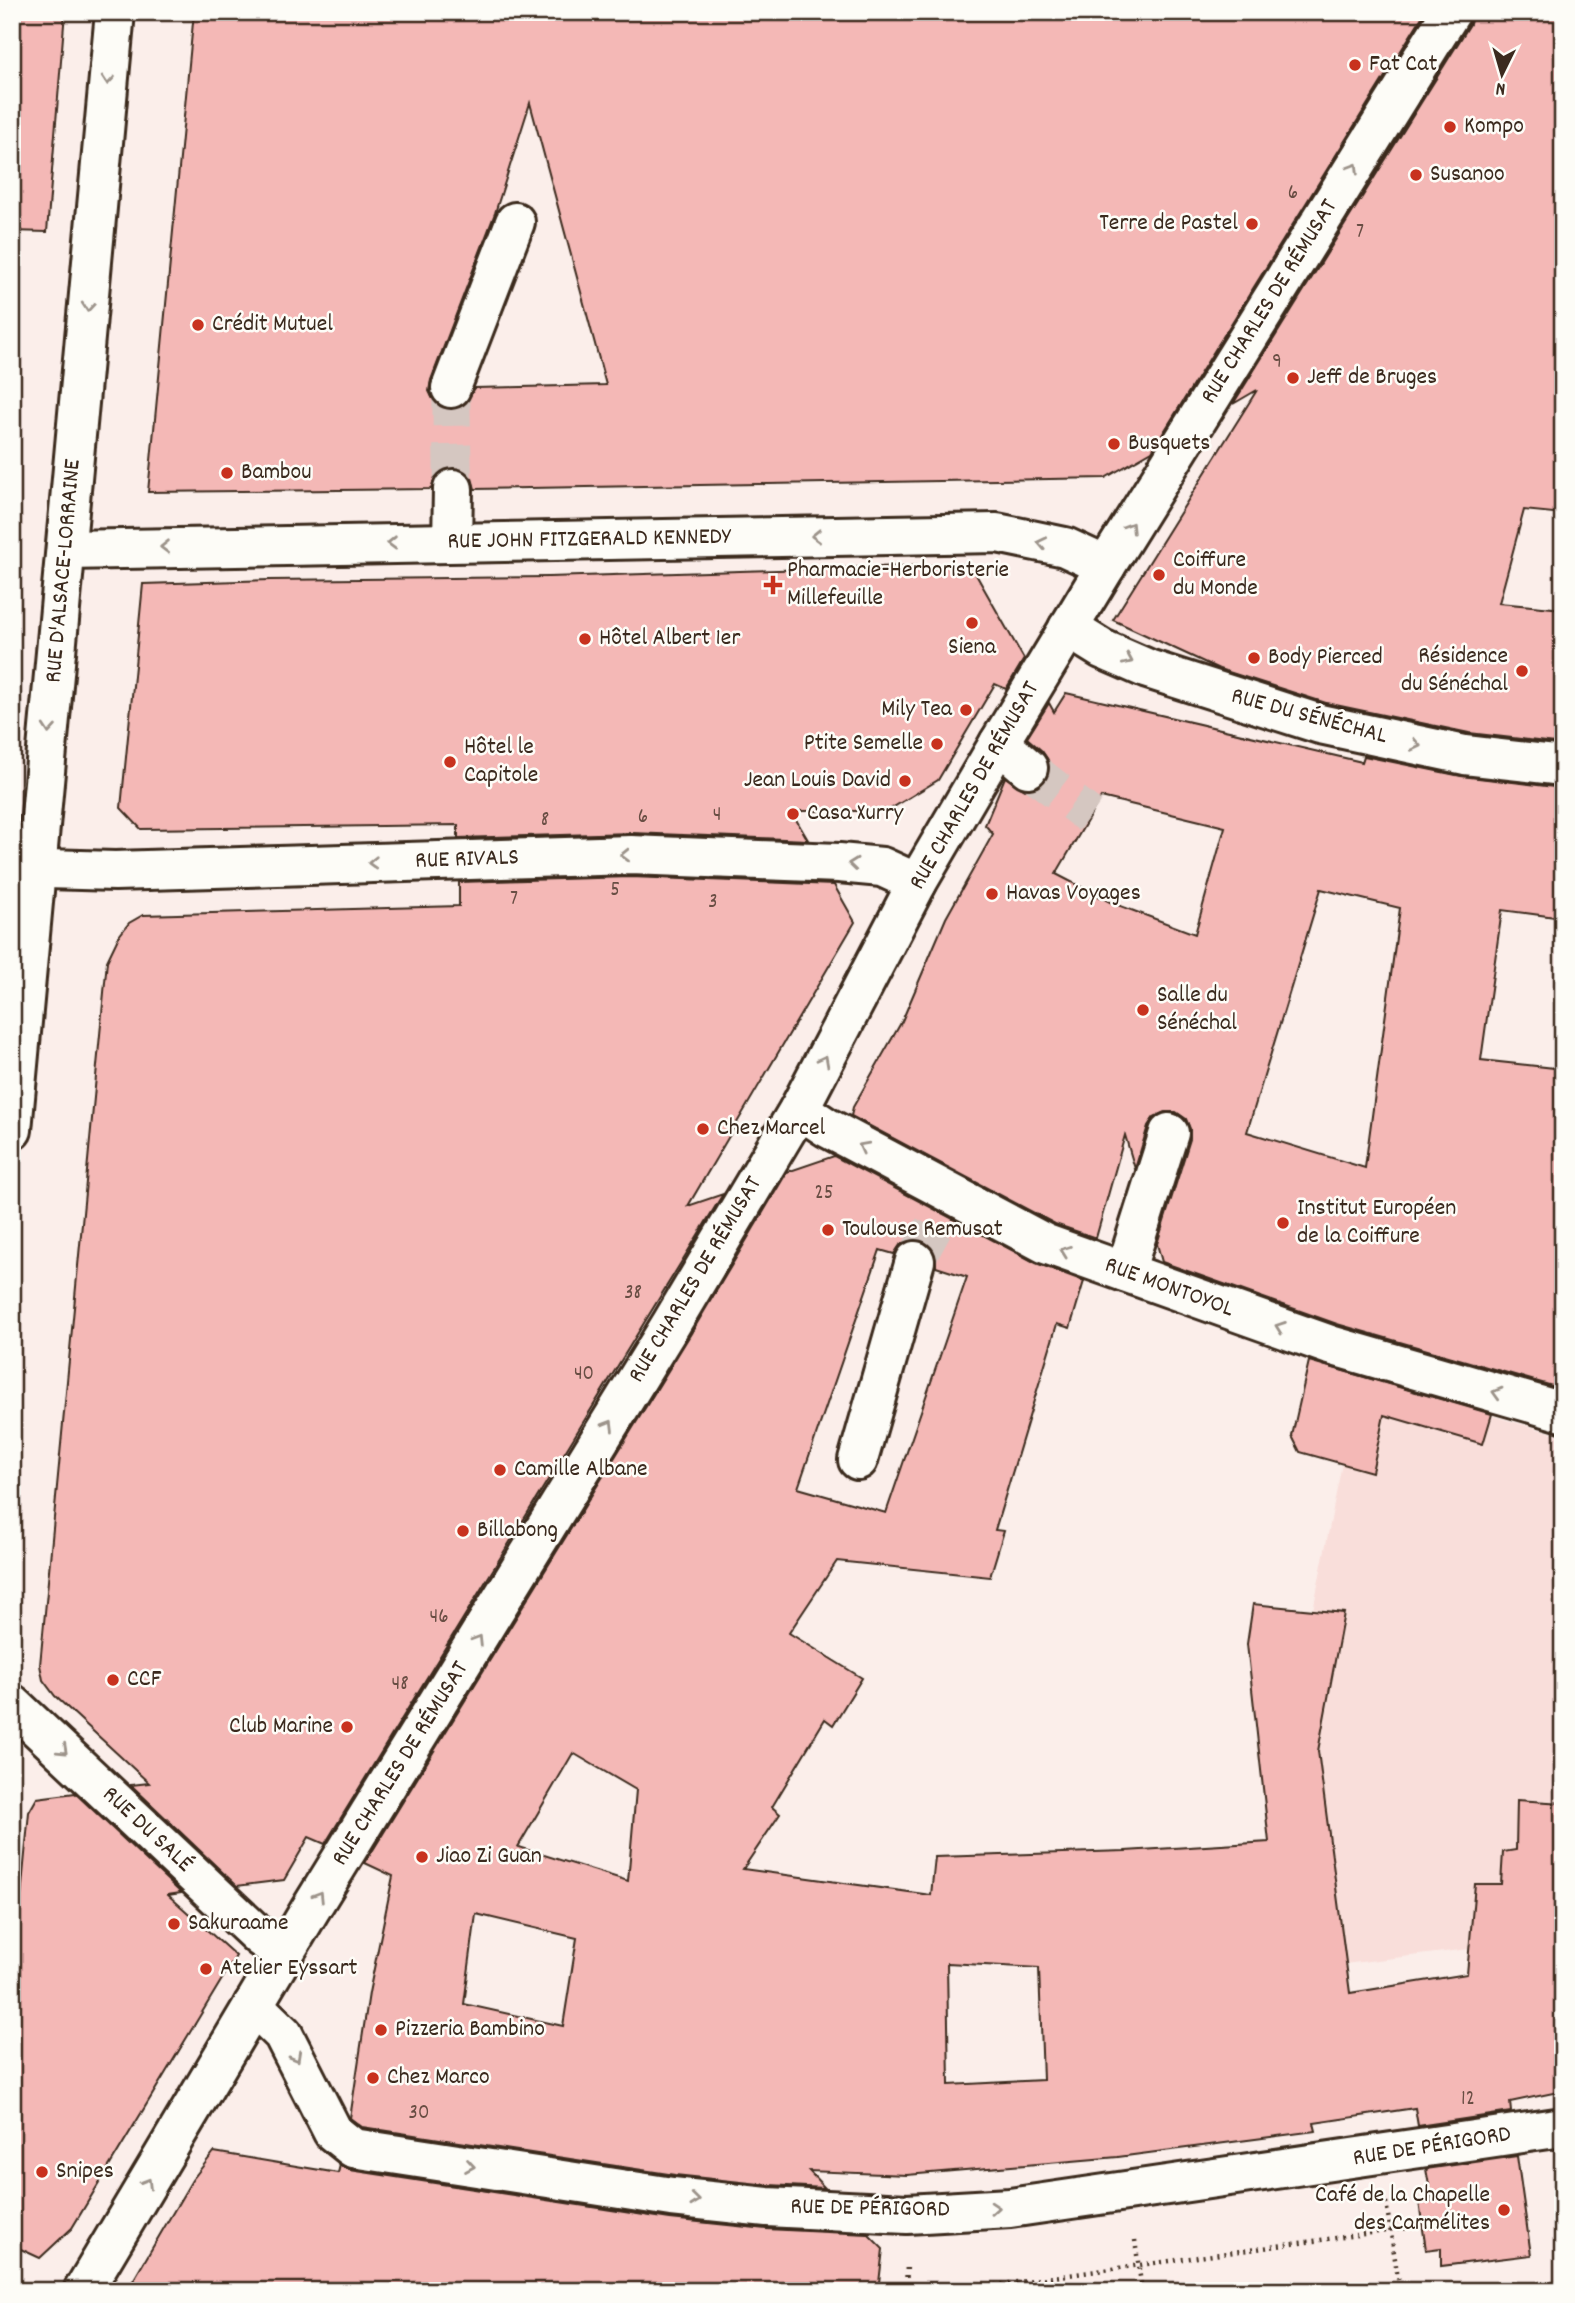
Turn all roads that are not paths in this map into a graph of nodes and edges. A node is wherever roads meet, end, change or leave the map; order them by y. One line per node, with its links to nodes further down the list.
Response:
1 (115, 12): 7 (street, RUE D'ALSACE-LORRAINE, one-way to 7)
2 (1451, 12): 8 (street, RUE CHARLES DE RÉMUSAT, one-way to 2)
3 (515, 222): 4 (street)
4 (451, 388)
5 (453, 489): 6 (street)
6 (452, 542): 7 (street, RUE JOHN FITZGERALD KENNEDY, one-way to 7); 8 (street, RUE JOHN FITZGERALD KENNEDY, one-way to 6)
7 (66, 550): 13 (street, RUE D'ALSACE-LORRAINE, one-way to 13)
8 (1106, 565): 9 (street, RUE CHARLES DE RÉMUSAT)
9 (1068, 628): 10 (street, RUE CHARLES DE RÉMUSAT); 11 (street, RUE DU SÉNÉCHAL, one-way to 11)
10 (999, 743): 12 (street); 14 (street, RUE CHARLES DE RÉMUSAT)
11 (1563, 766)
12 (1028, 768)
13 (24, 869): 14 (street, RUE RIVALS, one-way to 13); 16 (street, RUE D'ALSACE-LORRAINE)
14 (917, 883): 15 (street, RUE CHARLES DE RÉMUSAT, one-way to 14)
15 (799, 1109): 19 (street, RUE MONTOYOL, one-way to 15); 23 (street, RUE CHARLES DE RÉMUSAT, one-way to 15)
16 (12, 1130)
17 (1170, 1133): 19 (street)
18 (915, 1261): 21 (street)
19 (1125, 1272): 20 (street, RUE MONTOYOL, one-way to 19)
20 (1563, 1412)
21 (858, 1460)
22 (12, 1704): 23 (street, RUE DU SALÉ, one-way to 23)
23 (284, 1954): 24 (street, RUE CHARLES DE RÉMUSAT)
24 (253, 2005): 25 (street, RUE DE PÉRIGORD, one-way to 25); 26 (street, RUE CHARLES DE RÉMUSAT, one-way to 24)
25 (1563, 2127)
26 (83, 2291)

